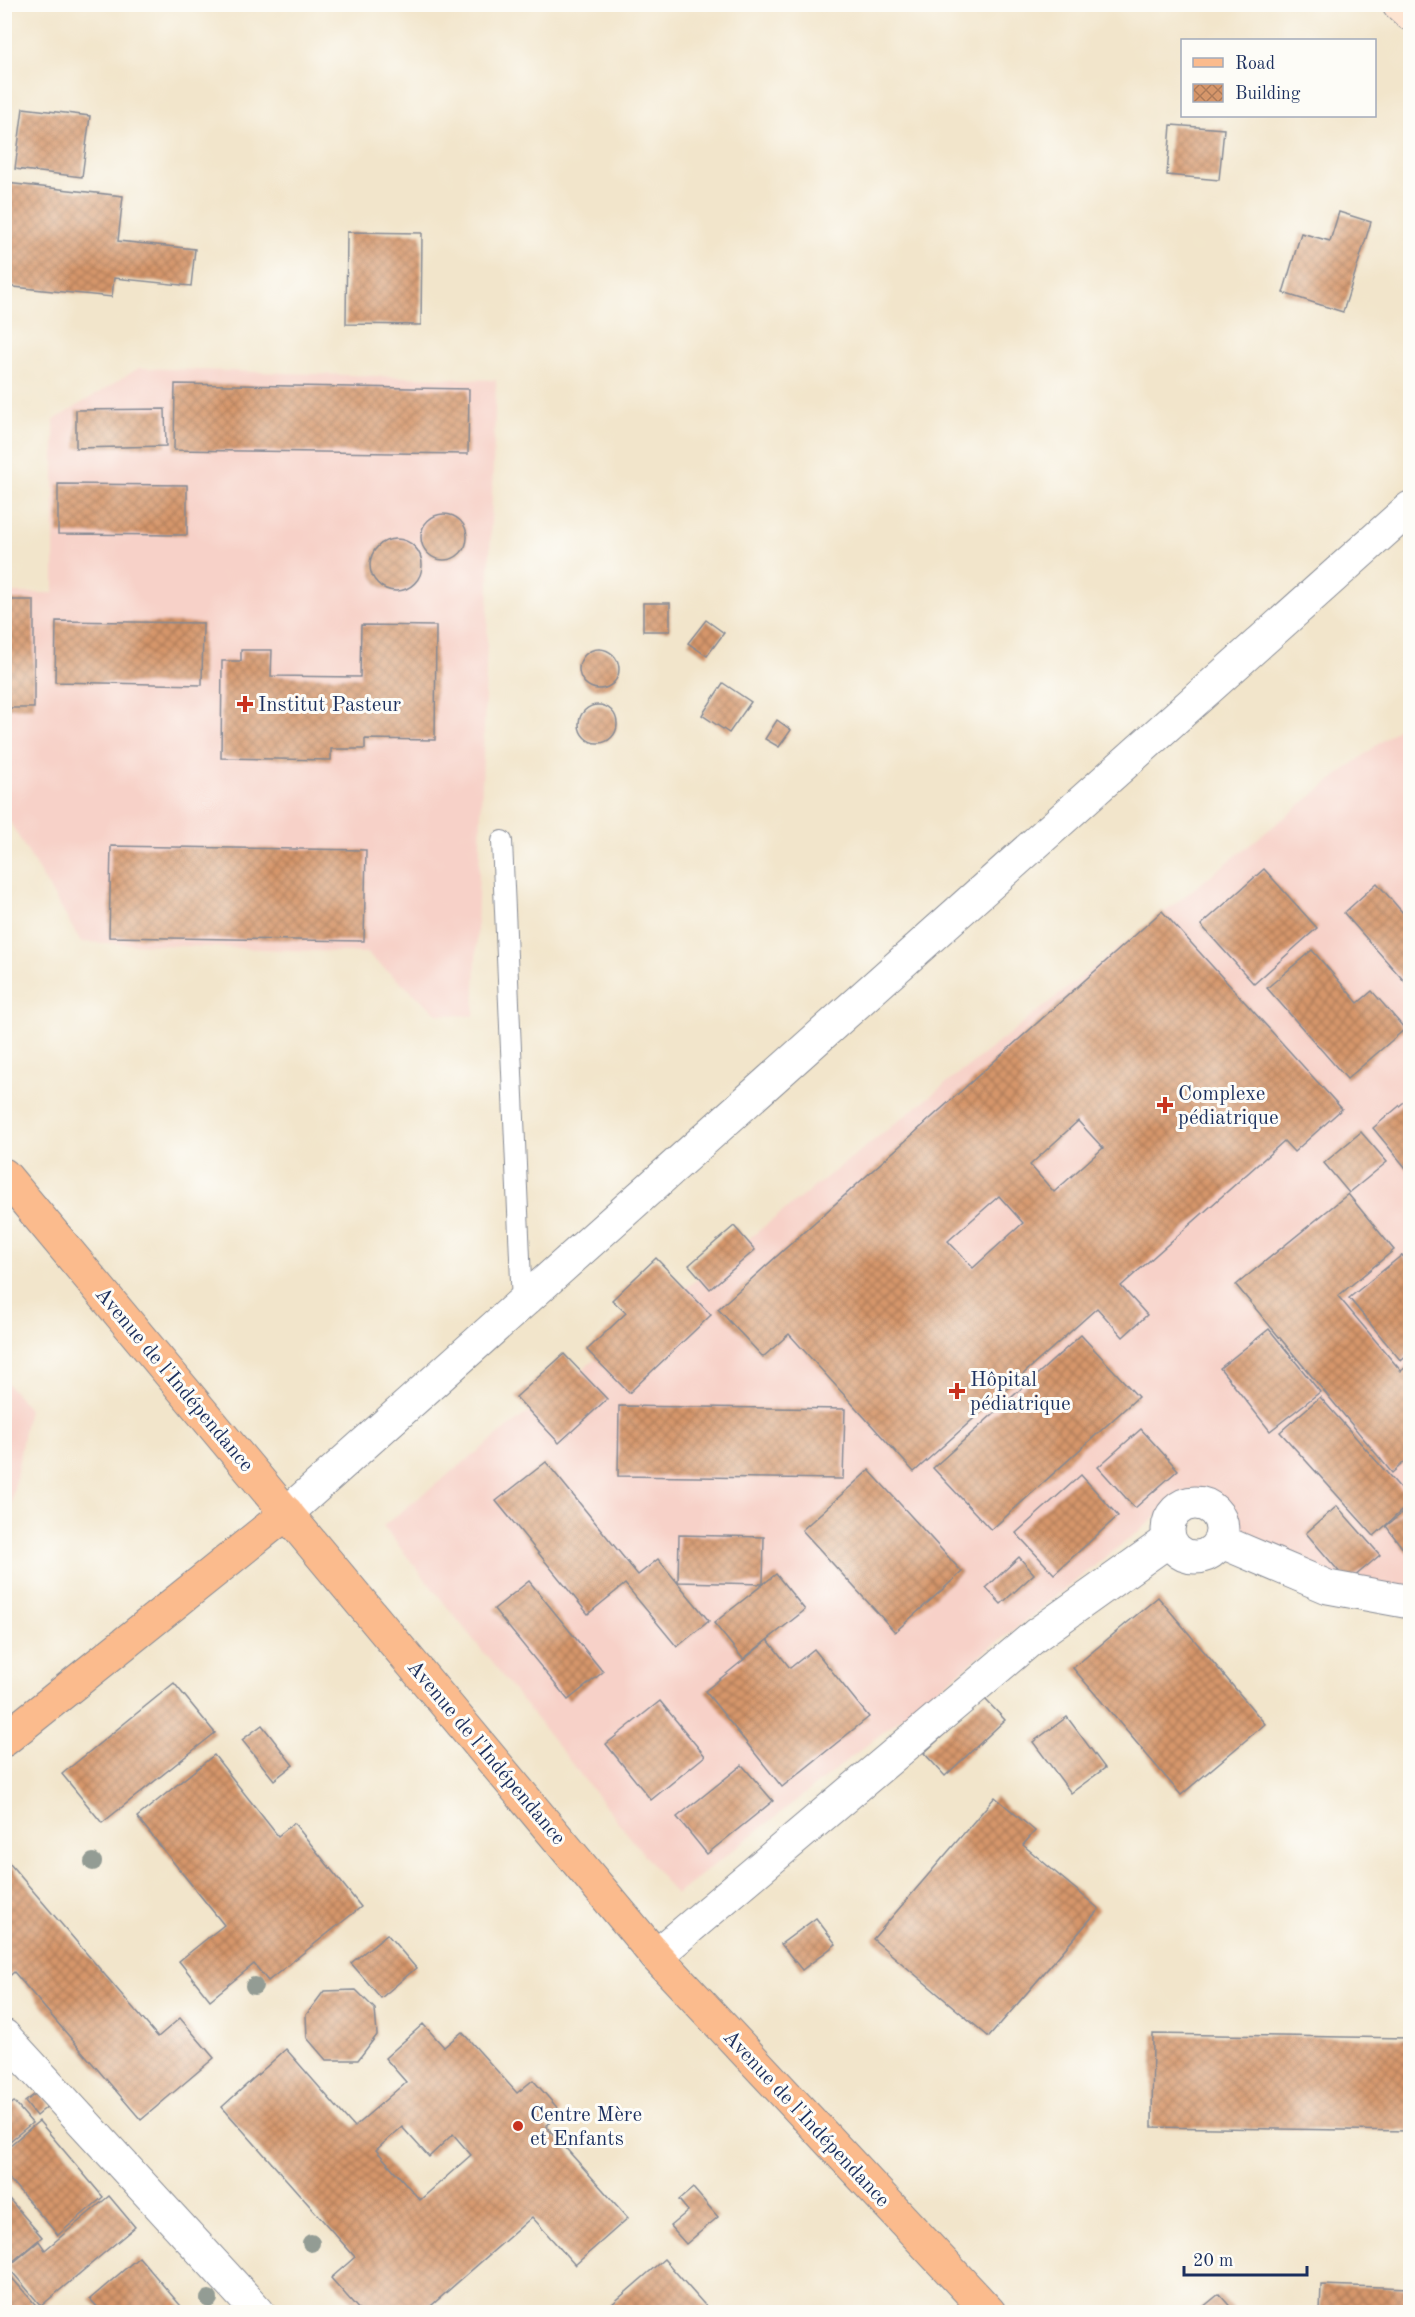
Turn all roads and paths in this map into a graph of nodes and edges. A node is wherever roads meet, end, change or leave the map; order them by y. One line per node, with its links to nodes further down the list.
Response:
1 (1399, 4): 2 (street)
2 (1410, 14)
3 (1410, 508): 6 (street)
4 (502, 841): 6 (lane)
5 (4, 1175): 7 (main road, Avenue de l'Indépendance)
6 (522, 1304): 7 (street)
7 (287, 1513): 11 (main road); 12 (main road, Avenue de l'Indépendance)
8 (1169, 1540): 9 (street); 9 (street); 12 (street)
9 (1220, 1542): 10 (street)
10 (1410, 1602)
11 (4, 1740)
12 (656, 1956): 15 (main road, Avenue de l'Indépendance)
13 (4, 2037): 14 (street)
14 (258, 2313)
15 (988, 2313)

